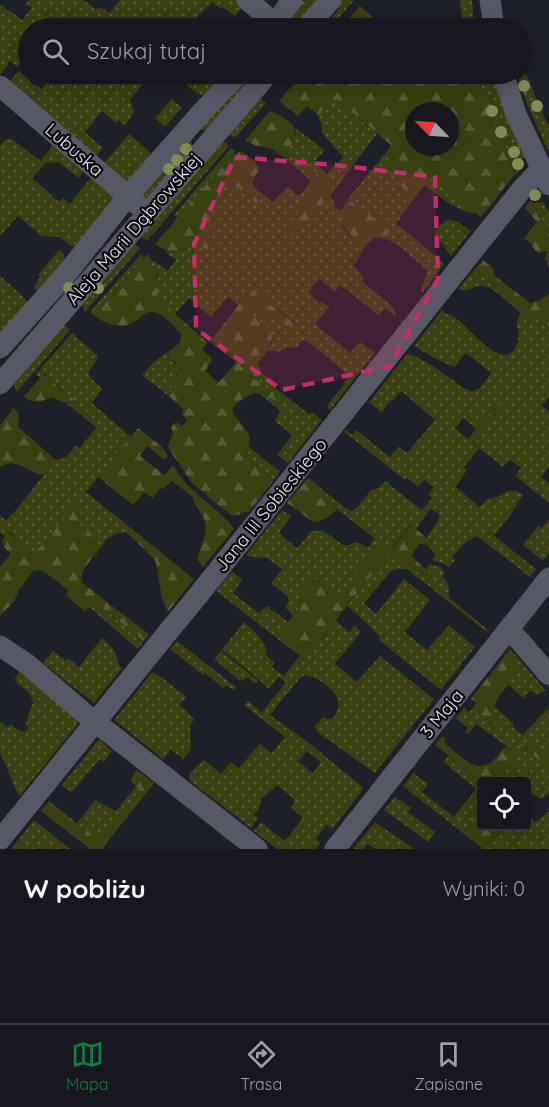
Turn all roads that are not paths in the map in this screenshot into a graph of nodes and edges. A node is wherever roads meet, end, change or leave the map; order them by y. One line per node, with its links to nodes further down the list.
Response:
1 (247, 0): 5 (street)
2 (292, 0): 6 (street)
3 (331, 0): 7 (street)
4 (490, 0): 8 (street)
5 (266, 18)
6 (280, 18)
7 (315, 18)
8 (493, 18)
9 (229, 84): 14 (street)
10 (259, 84): 15 (street, Aleja Marii Dąbrowskiej)
11 (506, 84): 13 (street)
12 (0, 86): 14 (street, Lubuska)
13 (545, 177): 22 (street, Jana III Sobieskiego)
14 (128, 196): 15 (street, Lubuska); 16 (street)
15 (147, 214): 17 (street, Aleja Marii Dąbrowskiej)
16 (0, 348)
17 (1, 381)
18 (549, 578): 19 (street, 3 Maja)
19 (508, 630): 21 (street); 25 (street, 3 Maja)
20 (0, 646): 22 (street)
21 (549, 675)
22 (96, 722): 23 (street, Jana III Sobieskiego); 24 (street)
23 (0, 840)
24 (257, 849)
25 (335, 849)

